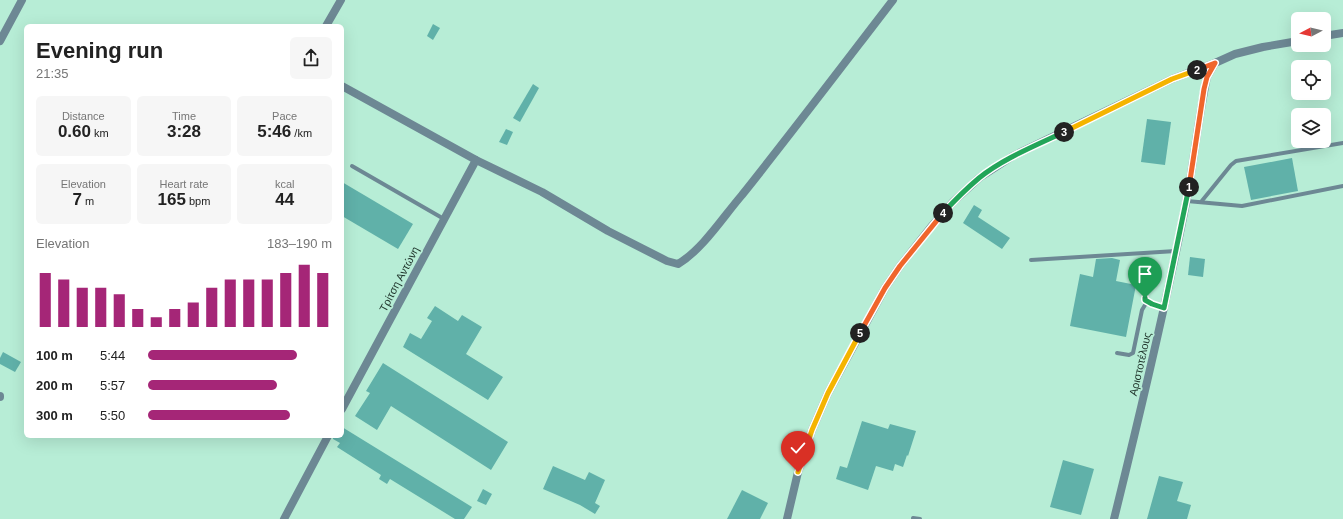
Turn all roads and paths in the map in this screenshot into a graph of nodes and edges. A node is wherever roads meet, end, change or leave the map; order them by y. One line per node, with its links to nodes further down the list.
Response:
1 (22, 0): 7 (street)
2 (341, 0): 4 (street)
3 (893, 0): 12 (street)
4 (327, 24)
5 (1343, 33): 6 (street)
6 (1331, 35)
7 (0, 41)
8 (1291, 42): 9 (street)
9 (1215, 63): 15 (street, Αριστοτέλους); 28 (street)
10 (344, 87): 12 (street)
11 (1343, 143): 16 (lane)
12 (476, 160): 17 (street, Τρίτση Αντώνη)
13 (352, 166): 17 (lane)
14 (1343, 186): 16 (lane)
15 (1187, 201): 16 (lane); 18 (street, Αριστοτέλους)
16 (1201, 202)
17 (444, 220): 24 (street, Τρίτση Αντώνη)
18 (1176, 251): 19 (lane); 22 (street, Αριστοτέλους)
19 (1031, 260)
20 (1134, 271): 21 (lane)
21 (1149, 302): 22 (lane); 23 (lane)
22 (1164, 308): 30 (street, Αριστοτέλους)
23 (1117, 353)
24 (344, 405)
25 (327, 438): 27 (street)
26 (913, 518): 29 (lane)
27 (284, 519)
28 (787, 519)
29 (920, 519)
30 (1114, 519)

